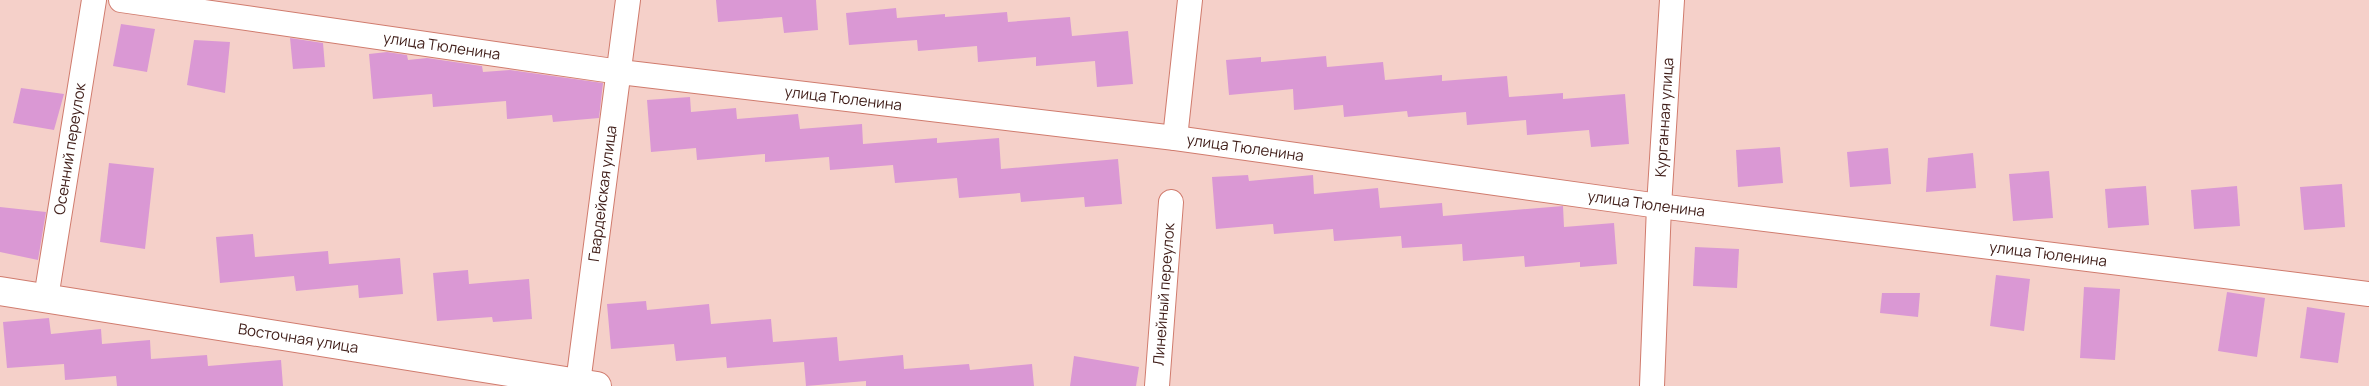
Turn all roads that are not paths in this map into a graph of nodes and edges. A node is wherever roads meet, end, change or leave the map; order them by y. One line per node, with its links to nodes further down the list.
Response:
1 (94, 0): 12 (street, Осенний переулок)
2 (121, 0): 6 (street, улица Тюленина)
3 (628, 0): 6 (street, Гвардейская улица)
4 (1190, 0): 7 (street)
5 (1672, 0): 9 (street, Курганная улица)
6 (620, 72): 7 (street, улица Тюленина); 13 (street, Гвардейская улица)
7 (1175, 138): 9 (street, улица Тюленина)
8 (1170, 202): 14 (street, Линейный переулок)
9 (1659, 206): 11 (street, улица Тюленина); 15 (street, Курганная улица)
10 (0, 291): 12 (street, Восточная улица)
11 (2369, 294)
12 (46, 298): 13 (street, Восточная улица)
13 (584, 385)
14 (1157, 386)
15 (1652, 386)

